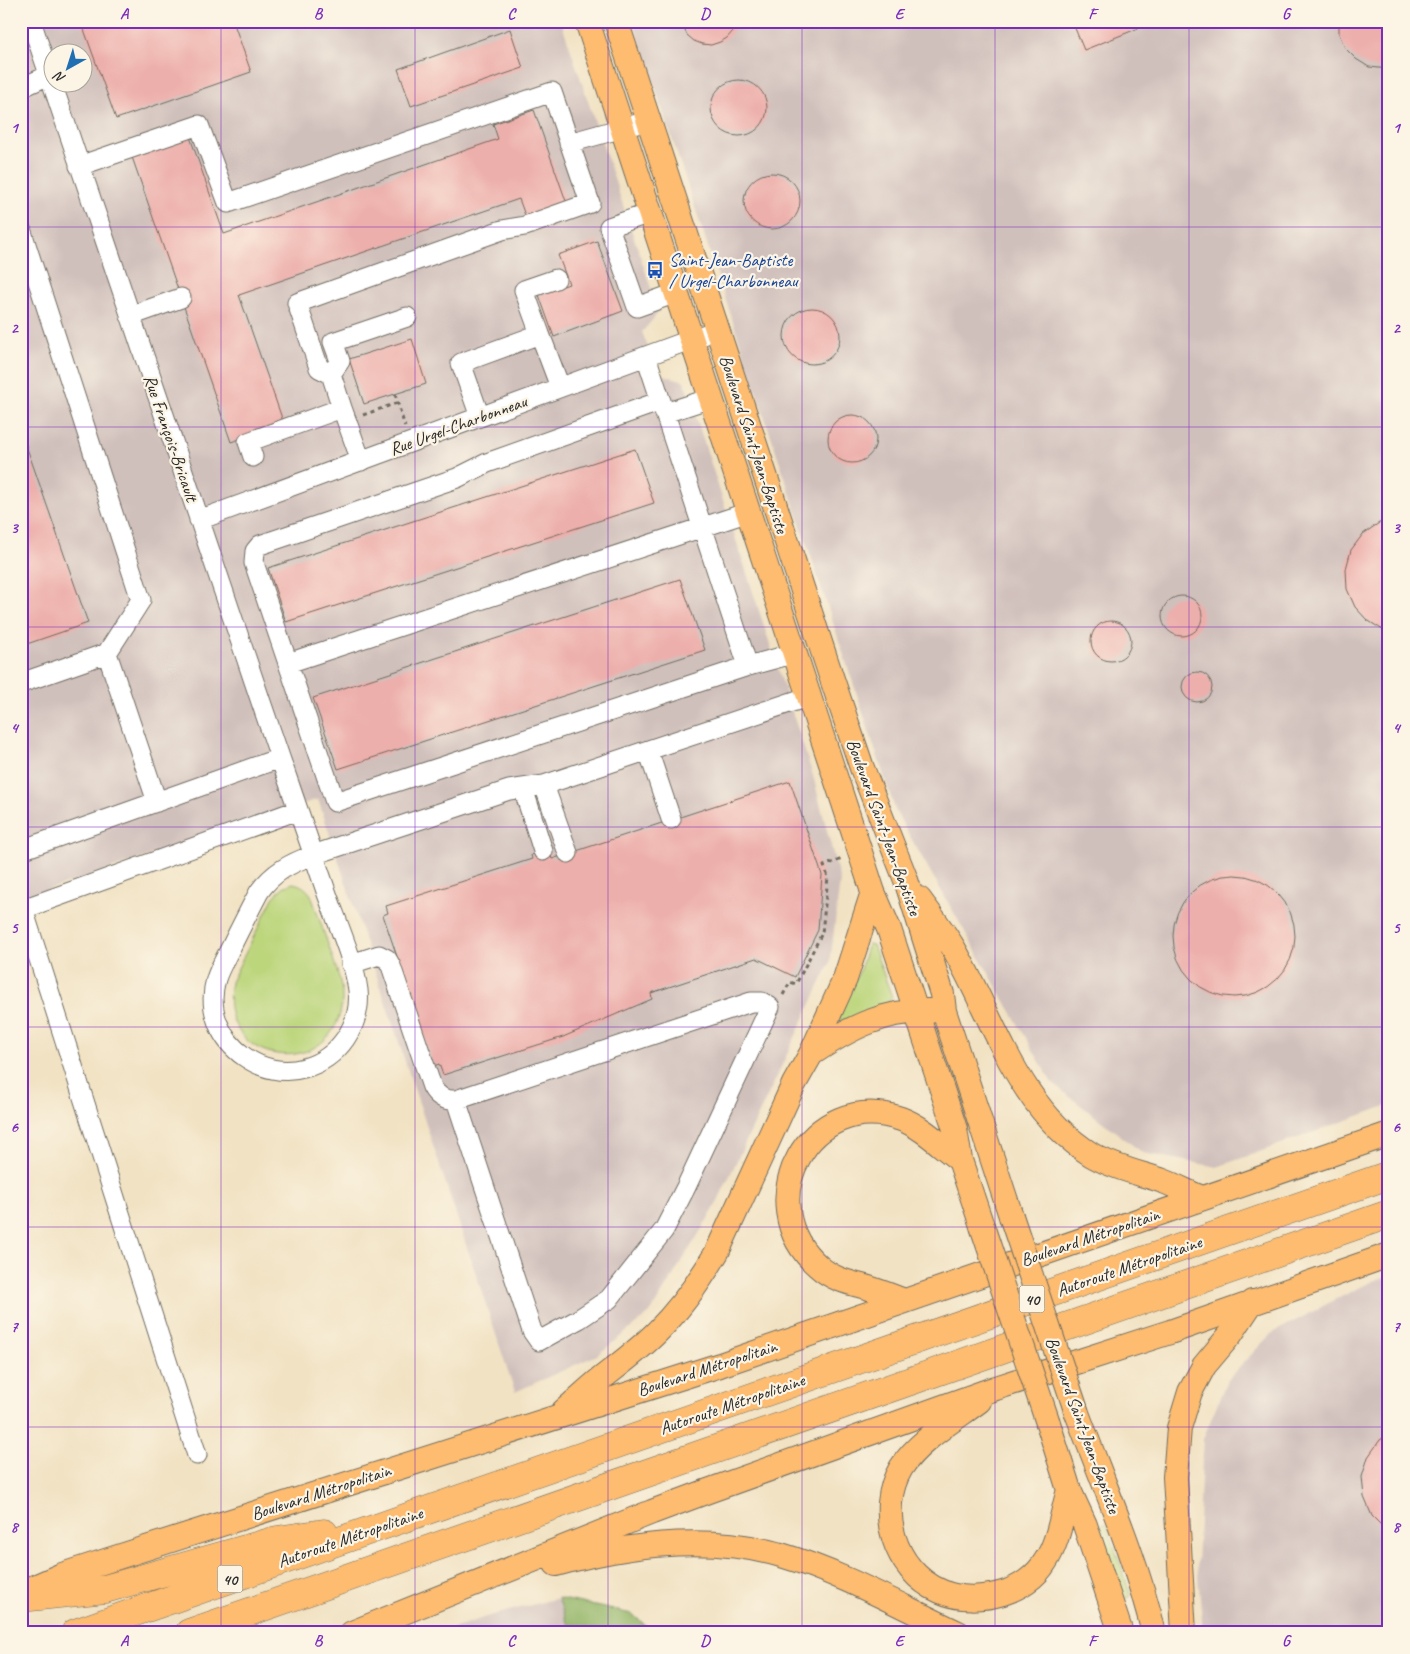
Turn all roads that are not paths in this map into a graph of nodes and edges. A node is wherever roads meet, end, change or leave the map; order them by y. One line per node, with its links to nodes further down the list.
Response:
1 (31, 21): 4 (street, Rue François-Bricault)
2 (587, 21): 9 (main road, Boulevard Saint-Jean-Baptiste)
3 (616, 21): 8 (main road, Boulevard Saint-Jean-Baptiste)
4 (42, 54)
5 (42, 78): 6 (street)
6 (21, 88)
7 (55, 92): 11 (street, Rue François-Bricault)
8 (648, 121): 9 (street); 19 (main road, Boulevard Saint-Jean-Baptiste)
9 (622, 129): 10 (street); 12 (main road, Boulevard Saint-Jean-Baptiste)
10 (570, 143): 11 (street); 23 (street)
11 (79, 166): 17 (street, Rue François-Bricault)
12 (650, 213): 15 (main road, Boulevard Saint-Jean-Baptiste); 15 (street)
13 (21, 229): 34 (street)
14 (556, 279): 20 (street)
15 (676, 293): 21 (main road, Boulevard Saint-Jean-Baptiste)
16 (181, 298): 17 (street)
17 (130, 316): 32 (street, Rue François-Bricault)
18 (407, 317): 23 (street)
19 (717, 330): 21 (street, Rue Urgel-Charbonneau); 51 (main road, Boulevard Saint-Jean-Baptiste)
20 (540, 334): 24 (street); 28 (street)
21 (692, 339): 22 (street, Rue Urgel-Charbonneau); 25 (main road, Boulevard Saint-Jean-Baptiste)
22 (646, 356): 24 (street, Rue Urgel-Charbonneau); 26 (street)
23 (331, 374): 27 (street)
24 (560, 388): 28 (street, Rue Urgel-Charbonneau)
25 (711, 398): 26 (street); 31 (main road, Boulevard Saint-Jean-Baptiste)
26 (663, 407): 33 (street); 36 (street)
27 (342, 408): 29 (street); 30 (street)
28 (480, 417): 30 (street, Rue Urgel-Charbonneau)
29 (253, 457)
30 (361, 461): 32 (street, Rue Urgel-Charbonneau)
31 (749, 512): 33 (street); 35 (main road, Boulevard Saint-Jean-Baptiste)
32 (199, 520): 41 (street, Rue François-Bricault)
33 (703, 529): 36 (street); 37 (street)
34 (107, 653): 38 (street); 44 (street)
35 (796, 653): 37 (street); 39 (main road, Boulevard Saint-Jean-Baptiste)
36 (288, 663): 37 (street)
37 (748, 666)
38 (21, 683)
39 (810, 696): 40 (street); 52 (main road, Boulevard Saint-Jean-Baptiste)
40 (648, 750): 42 (street); 46 (street)
41 (280, 758): 44 (street); 45 (street, Rue François-Bricault)
42 (544, 785): 43 (street); 49 (street)
43 (523, 788): 48 (street); 50 (street)
44 (157, 802): 47 (street)
45 (298, 810): 50 (street, Rue François-Bricault); 68 (street)
46 (671, 820)
47 (21, 850)
48 (543, 851)
49 (568, 853)
50 (313, 855): 53 (street, Rue François-Bricault); 53 (street, Rue François-Bricault)
51 (906, 880): 55 (main road, Boulevard Saint-Jean-Baptiste); 61 (main road)
52 (873, 892): 54 (main road, Boulevard Saint-Jean-Baptiste); 56 (main road)
53 (352, 964): 57 (street)
54 (915, 1010): 55 (main road); 56 (main road); 59 (main road, Boulevard Saint-Jean-Baptiste)
55 (944, 1011): 75 (main road, Boulevard Saint-Jean-Baptiste, bridge)
56 (811, 1054): 67 (main road)
57 (456, 1100): 57 (street)
58 (1389, 1134): 61 (main road, Boulevard Métropolitain)
59 (960, 1160): 64 (main road); 69 (main road, Boulevard Saint-Jean-Baptiste, bridge)
60 (1389, 1175): 70 (highway, Autoroute Métropolitaine / 40)
61 (1202, 1198): 64 (main road, Boulevard Métropolitain)
62 (1389, 1214): 71 (highway, Autoroute Métropolitaine / 40)
63 (1389, 1255): 65 (main road)
64 (906, 1301): 67 (main road, Boulevard Métropolitain)
65 (1252, 1302): 66 (main road); 83 (main road)
66 (996, 1388): 69 (main road); 74 (main road)
67 (558, 1417): 72 (main road, Boulevard Métropolitain)
68 (197, 1455)
69 (1069, 1490): 81 (main road, Boulevard Saint-Jean-Baptiste)
70 (385, 1524): 73 (highway); 76 (highway, Autoroute Métropolitaine / 40)
71 (358, 1574): 77 (highway, Autoroute Métropolitaine / 40); 78 (highway)
72 (21, 1593)
73 (21, 1598)
74 (428, 1603): 79 (main road); 80 (main road)
75 (1153, 1627): 82 (main road)
76 (76, 1633)
77 (189, 1633)
78 (247, 1633)
79 (352, 1633)
80 (958, 1633)
81 (1121, 1633)
82 (1131, 1633)
83 (1184, 1633)

